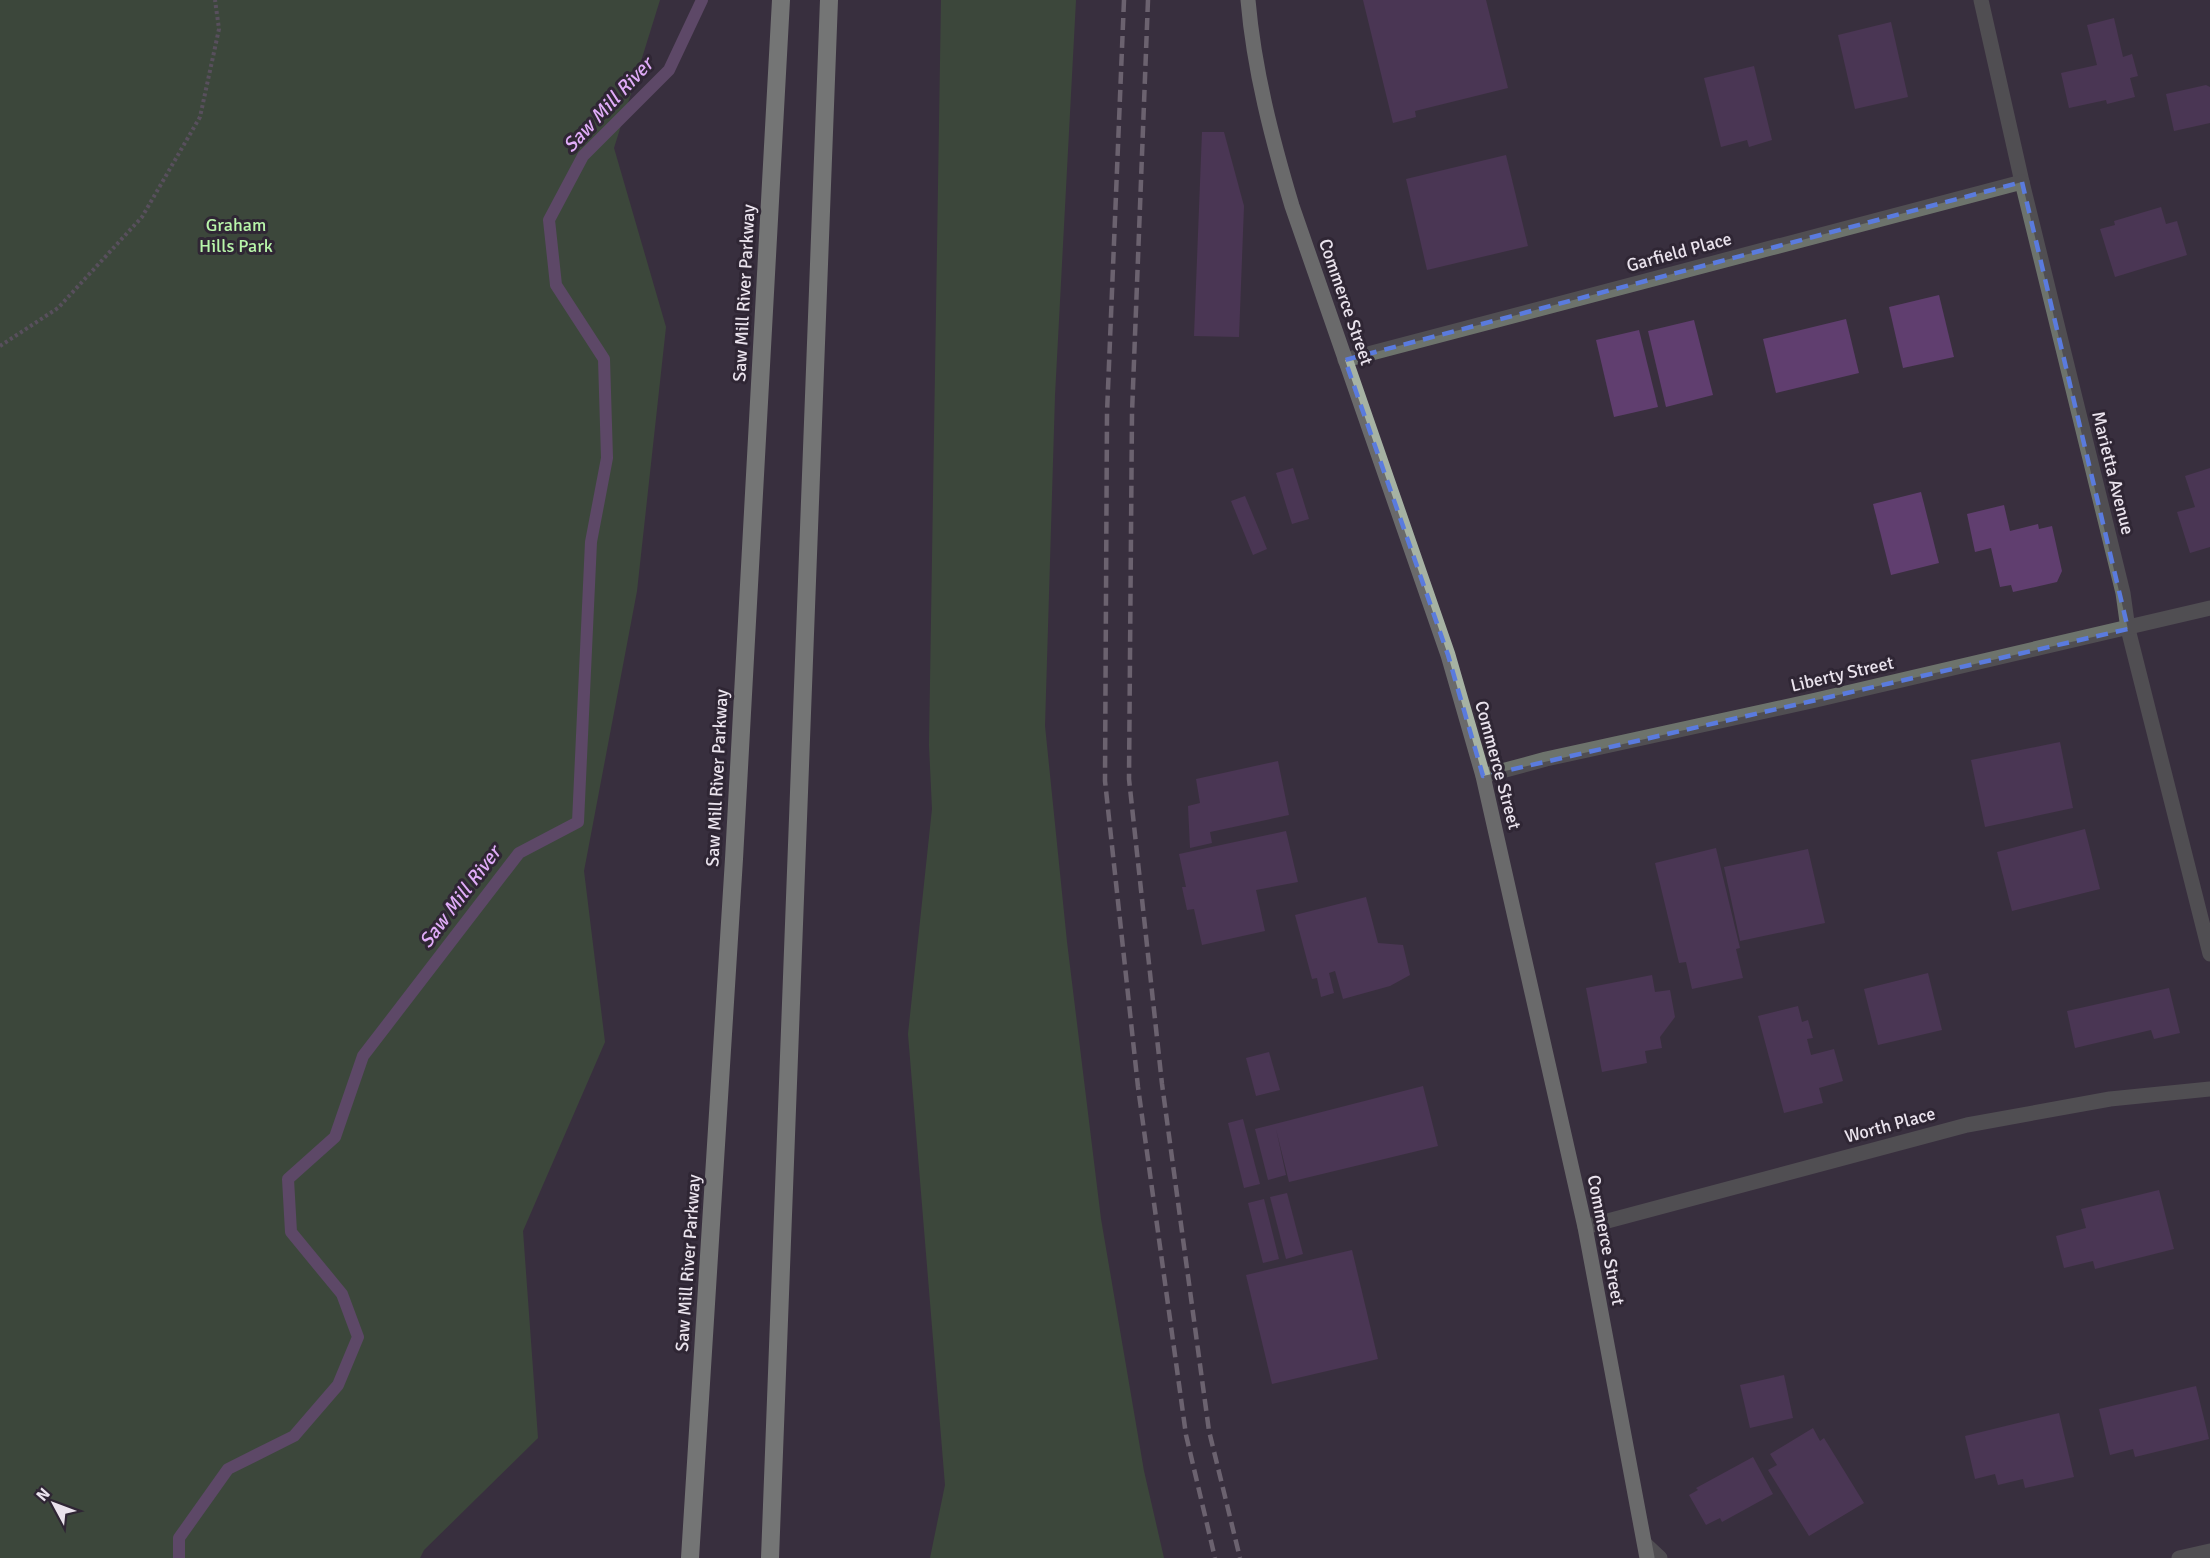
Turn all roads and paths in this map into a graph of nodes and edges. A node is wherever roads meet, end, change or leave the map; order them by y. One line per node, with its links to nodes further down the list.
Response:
1 (215, 0): 7 (path)
2 (781, 0): 17 (highway, Saw Mill River Parkway)
3 (829, 0): 18 (highway)
4 (1248, 0): 8 (main road, Commerce Street)
5 (1981, 0): 6 (street, Marietta Avenue)
6 (2022, 182): 8 (street, Garfield Place); 10 (street, Marietta Avenue)
7 (0, 346)
8 (1345, 360): 11 (main road, Commerce Street)
9 (2210, 608): 10 (street, Liberty Street)
10 (2128, 629): 11 (street, Liberty Street); 12 (street, Marietta Avenue)
11 (1483, 776): 14 (main road, Commerce Street)
12 (2210, 954)
13 (2210, 1089): 14 (street, Worth Place)
14 (1585, 1227): 15 (main road, Commerce Street)
15 (1646, 1551): 19 (street)
16 (2210, 1551): 20 (street)
17 (690, 1558)
18 (770, 1558)
19 (1660, 1558)
20 (2178, 1558)

